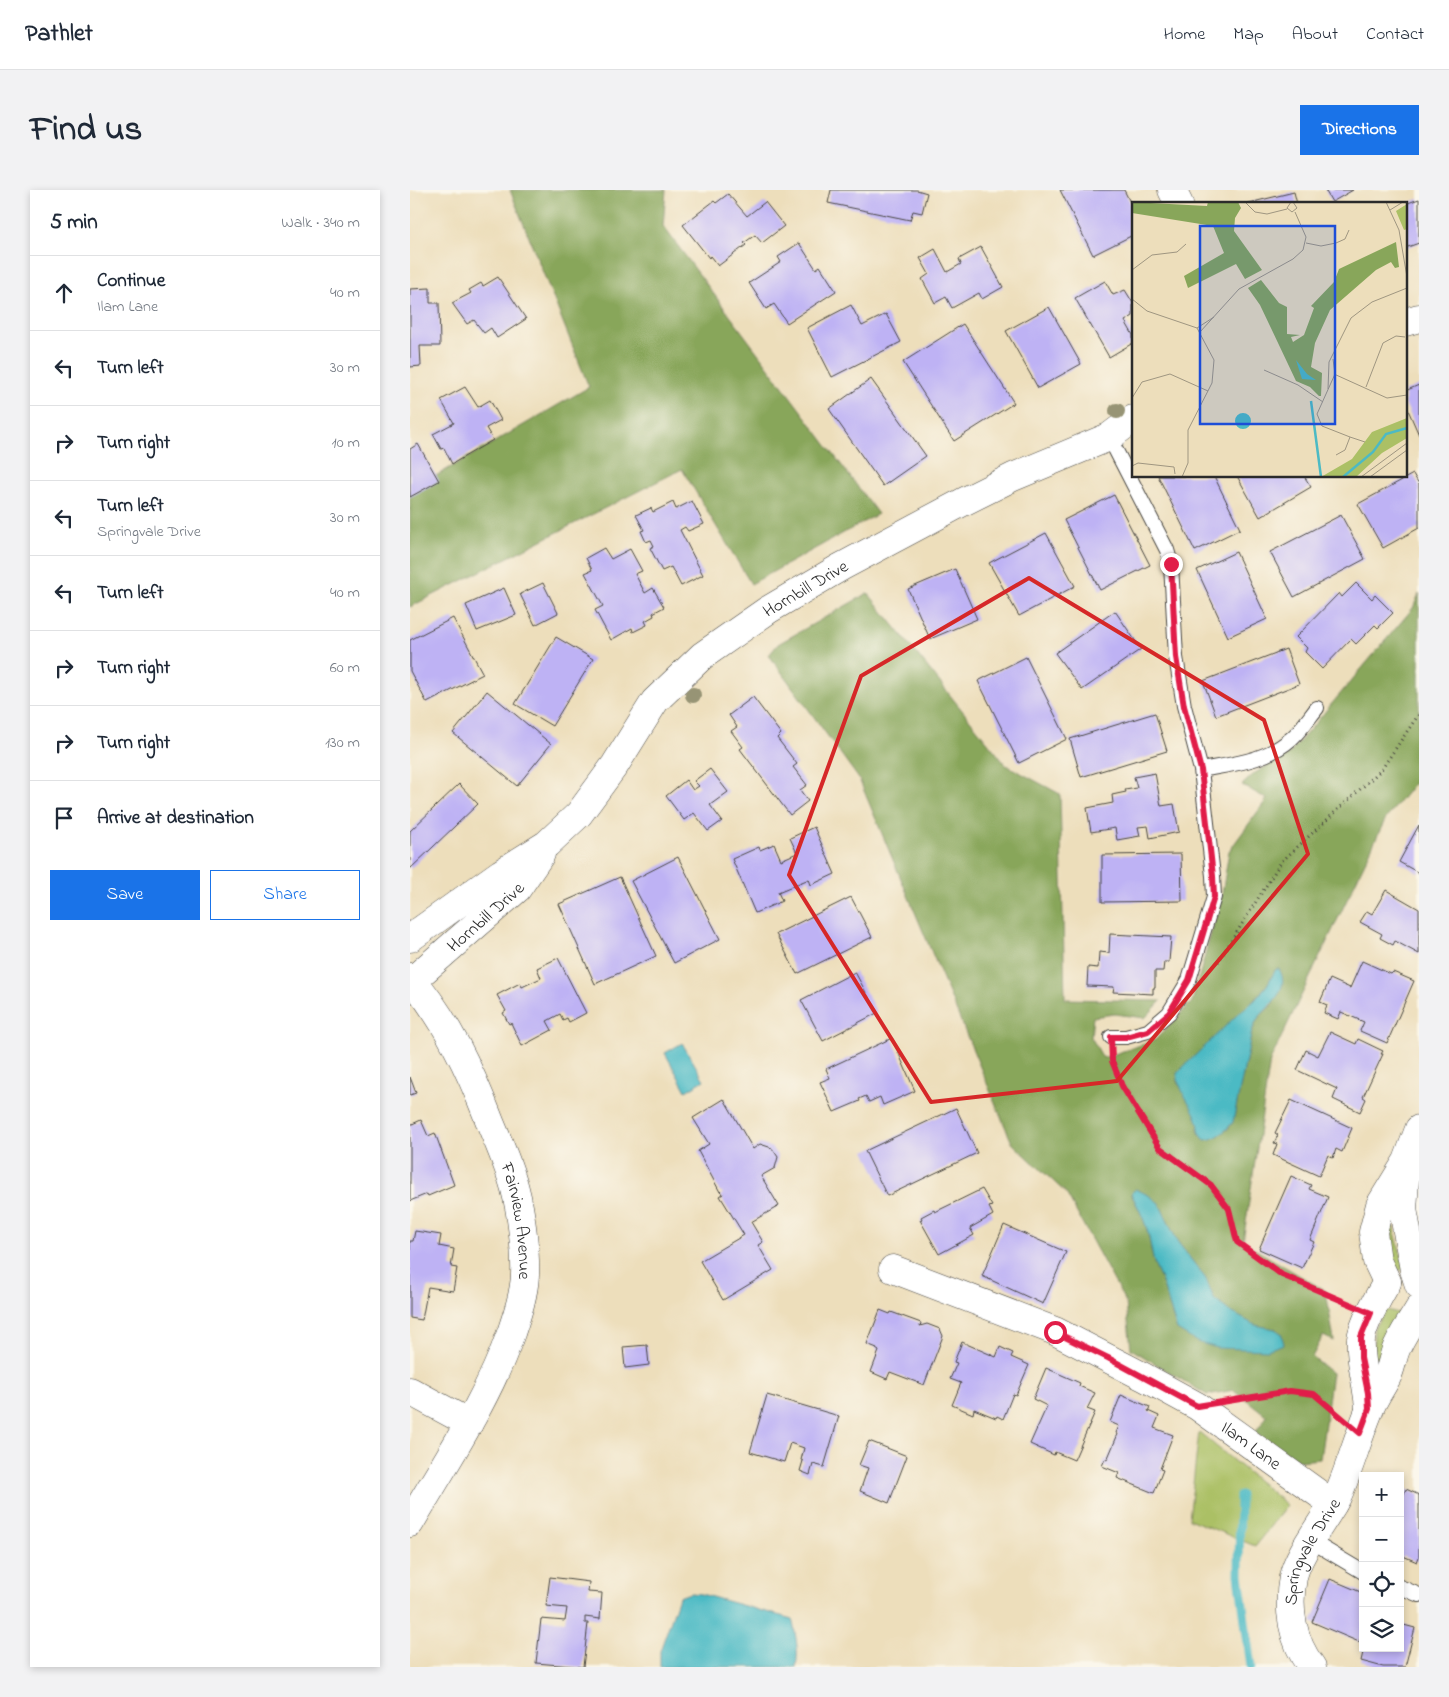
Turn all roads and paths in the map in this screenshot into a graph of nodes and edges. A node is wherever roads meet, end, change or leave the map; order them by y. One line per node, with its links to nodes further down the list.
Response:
1 (1172, 190): 2 (street)
2 (1178, 202)
3 (1419, 318): 4 (street)
4 (1406, 322)
5 (1132, 420): 6 (street, Hornbill Drive)
6 (1109, 437): 9 (lane); 10 (street, Hornbill Drive)
7 (1317, 708): 9 (lane)
8 (1419, 714): 13 (path)
9 (1201, 770): 13 (lane)
10 (547, 844): 11 (street, Hornbill Drive); 12 (street, Hornbill Drive)
11 (410, 938)
12 (411, 979): 26 (street, Fairview Avenue)
13 (1189, 980): 14 (lane)
14 (1111, 1037): 22 (path)
15 (1419, 1129): 16 (street)
16 (1406, 1161): 18 (street); 19 (street)
17 (893, 1269): 24 (street, Ilam Lane)
18 (1387, 1282): 20 (street); 22 (street, Springvale Drive)
19 (1419, 1286)
20 (1419, 1295)
21 (1419, 1309): 25 (street, Springvale Drive)
22 (1371, 1313): 25 (street, Springvale Drive)
23 (410, 1391): 26 (street)
24 (1197, 1406): 25 (path); 27 (street, Ilam Lane)
25 (1365, 1421): 27 (street, Springvale Drive)
26 (469, 1423): 28 (street, Fairview Avenue)
27 (1333, 1504): 29 (street, Springvale Drive)
28 (410, 1523)
29 (1311, 1541): 30 (lane); 33 (street, Springvale Drive)
30 (1359, 1570)
31 (1404, 1589): 32 (lane)
32 (1419, 1595)
33 (1312, 1667)

